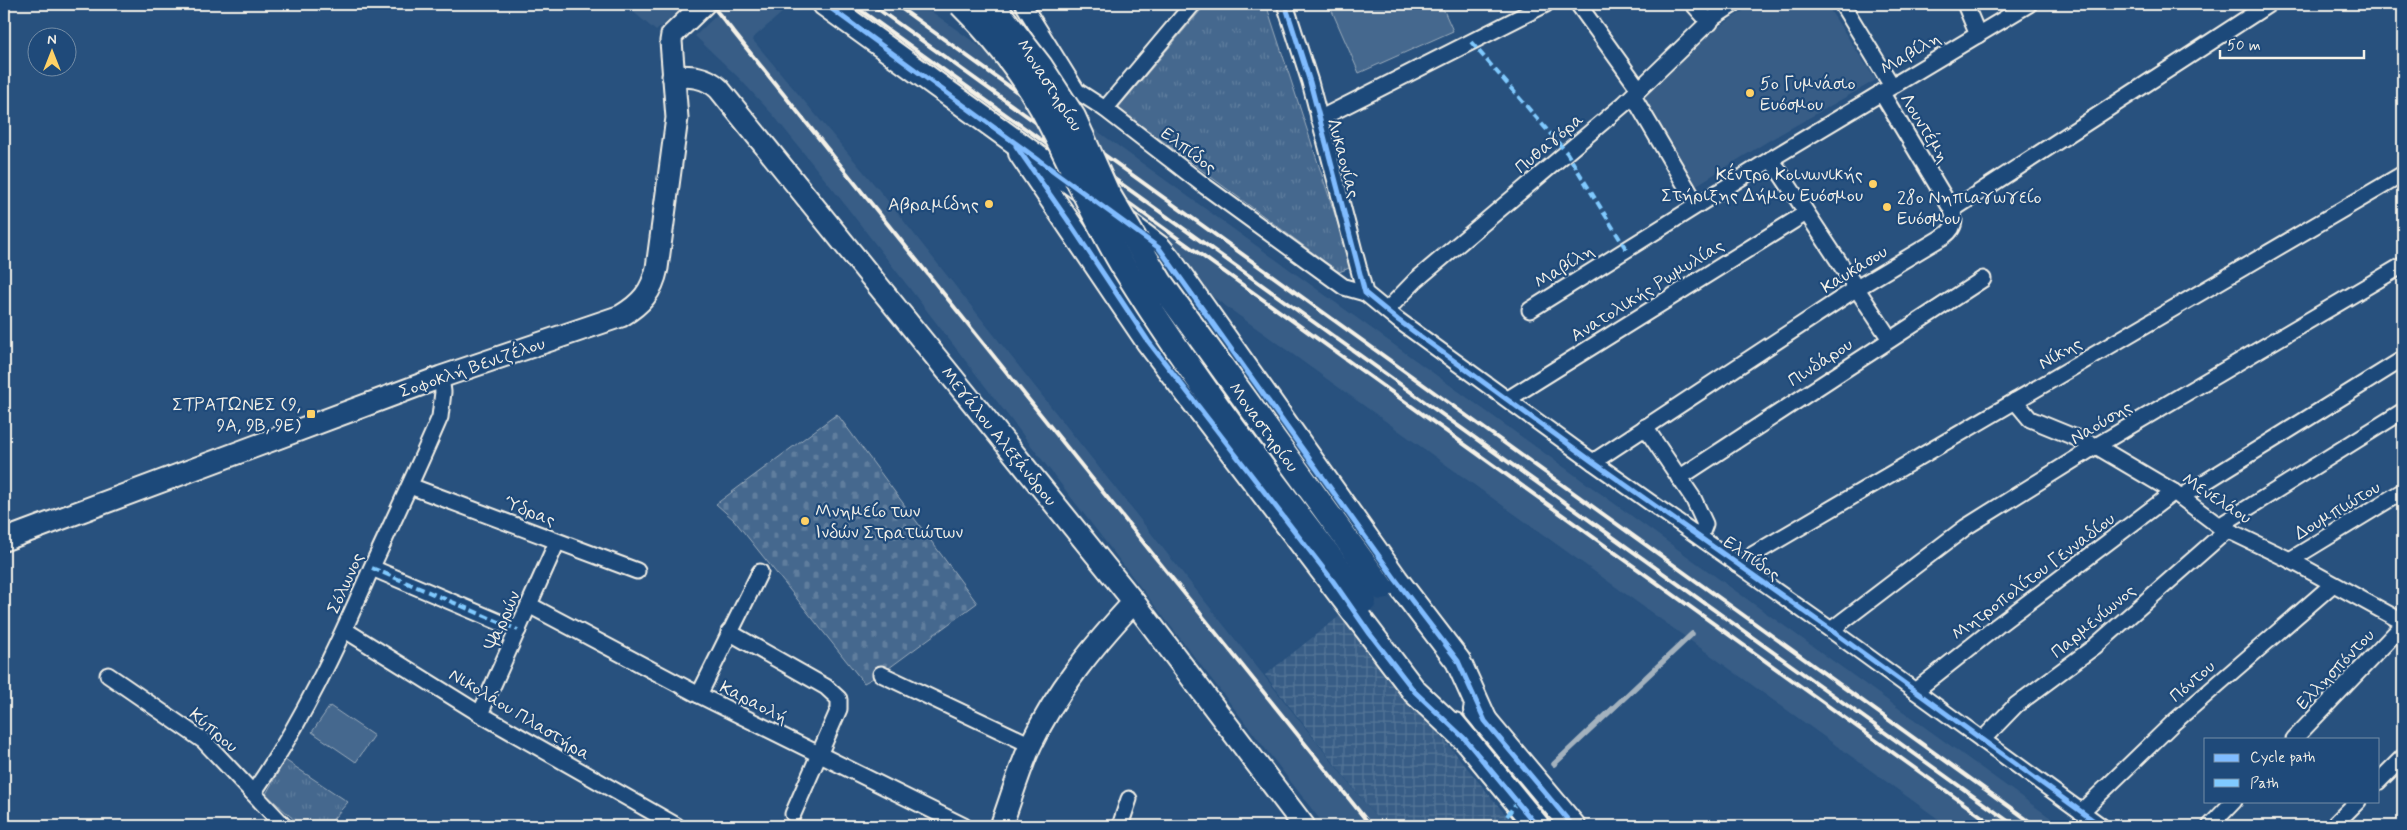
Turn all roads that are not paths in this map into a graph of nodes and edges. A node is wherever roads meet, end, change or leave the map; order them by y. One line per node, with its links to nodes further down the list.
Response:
1 (704, 4): 18 (street, Σοφοκλή Βενιζέλου)
2 (825, 4): 23 (main road)
3 (961, 4): 58 (main road, Μοναστηρίου, bridge)
4 (992, 4): 58 (main road, Μοναστηρίου, bridge)
5 (1023, 4): 21 (street, Ελπίδος)
6 (1194, 4): 21 (street)
7 (1284, 4): 22 (street, Λυκαονίας)
8 (1546, 4): 22 (street)
9 (1578, 4): 20 (street)
10 (1693, 4): 16 (street)
11 (1734, 4): 16 (street, Πυθαγόρα)
12 (1842, 4): 19 (street, Λουντέμη)
13 (1965, 4): 17 (street)
14 (2029, 4): 17 (street, Μαβίλη)
15 (2269, 4): 27 (street)
16 (1710, 23): 20 (street, Πυθαγόρα)
17 (1978, 35): 19 (street, Μαβίλη)
18 (673, 76): 37 (street, Σοφοκλή Βενιζέλου); 59 (street, Μεγάλου Αλεξάνδρου)
19 (1886, 89): 24 (street, Μαβίλη); 27 (street, Λουντέμη)
20 (1636, 92): 26 (street); 33 (street, Πυθαγόρα)
21 (1104, 109): 32 (street, Ελπίδος)
22 (1319, 119): 32 (street, Λυκαονίας)
23 (1010, 137): 71 (main road); 72 (main road)
24 (1770, 160): 26 (street, Μαβίλη); 28 (street)
25 (2403, 174): 39 (street, Νίκης)
26 (1697, 205): 34 (street, Μαβίλη)
27 (1952, 210): 31 (street, Καυκάσου)
28 (1806, 213): 31 (street); 38 (street, Ανατολικής Ρωμυλίας)
29 (2403, 265): 42 (street, Ναούσης)
30 (1982, 279): 35 (street, Πινδάρου)
31 (1857, 288): 35 (street); 41 (street, Καυκάσου)
32 (1365, 293): 33 (street)
33 (1388, 310): 38 (street, Ελπίδος)
34 (1530, 310)
35 (1890, 339): 44 (street, Πινδάρου)
36 (2403, 359): 47 (street, Μητροπολίτου Γενναδίου)
37 (442, 377): 45 (street, Σόλωνος); 50 (street, Σοφοκλή Βενιζέλου)
38 (1508, 399): 43 (street, Ελπίδος)
39 (2015, 401): 42 (street, Μενελάου); 53 (street, Νίκης)
40 (2403, 411): 48 (street, Παρμενίωνος)
41 (1645, 427): 43 (street, Καυκάσου); 44 (street)
42 (2096, 446): 47 (street, Μενελάου); 64 (street, Ναούσης)
43 (1593, 462): 49 (street, Ελπίδος)
44 (1679, 478): 49 (street)
45 (410, 486): 51 (street, Ύδρας); 54 (street, Σόλωνος)
46 (2403, 491): 52 (street, Δουμπιώτου)
47 (2178, 494): 48 (street, Μενελάου); 68 (street, Μητροπολίτου Γενναδίου)
48 (2223, 528): 52 (street, Μενελάου); 74 (street, Παρμενίωνος)
49 (1700, 537): 53 (street, Ελπίδος)
50 (4, 540)
51 (557, 542): 55 (street, Ύδρας); 60 (street, Ψαρρών)
52 (2290, 560): 57 (street, Μενελάου)
53 (1737, 564): 64 (street, Ελπίδος)
54 (372, 568): 62 (street, Σόλωνος); 63 (street)
55 (637, 571)
56 (760, 572): 65 (street)
57 (2332, 585): 61 (street, Μενελάου); 83 (street, Πόντου)
58 (1373, 595): 71 (main road, Μοναστηρίου); 72 (main road, Μοναστηρίου)
59 (1134, 602): 75 (street); 90 (street, Μεγάλου Αλεξάνδρου)
60 (529, 605): 63 (street, Ψαρρών); 69 (street, Καραολή)
61 (2403, 623): 73 (street, Ελλησπόντου)
62 (345, 630): 70 (street, Νικολάου Πλαστήρα); 79 (street, Σόλωνος)
63 (518, 630): 70 (street, Ψαρρών)
64 (1831, 630): 68 (street, Ελπίδος)
65 (730, 632): 69 (street); 76 (street)
66 (881, 674): 75 (street)
67 (108, 675): 79 (street, Κύπρου)
68 (1915, 691): 74 (street, Ελπίδος)
69 (698, 694): 76 (street, Καραολή)
70 (480, 714): 86 (street, Νικολάου Πλαστήρα)
71 (1485, 721): 92 (main road, Μοναστηρίου)
72 (1464, 738): 91 (main road, Μοναστηρίου)
73 (2295, 738)
74 (1982, 740): 83 (street, Ελπίδος)
75 (1031, 745): 88 (street)
76 (819, 756): 84 (street); 87 (street, Καραολή)
77 (2403, 757): 78 (street)
78 (2380, 780)
79 (253, 793): 85 (street, Κύπρου)
80 (1129, 798): 89 (street)
81 (2233, 802): 94 (street)
82 (2357, 802): 95 (street)
83 (2081, 812): 93 (street, Ελπίδος)
84 (793, 814)
85 (284, 826)
86 (677, 826)
87 (964, 826)
88 (1001, 826)
89 (1120, 826)
90 (1304, 826)
91 (1537, 826)
92 (1573, 826)
93 (2101, 826)
94 (2210, 826)
95 (2333, 826)

